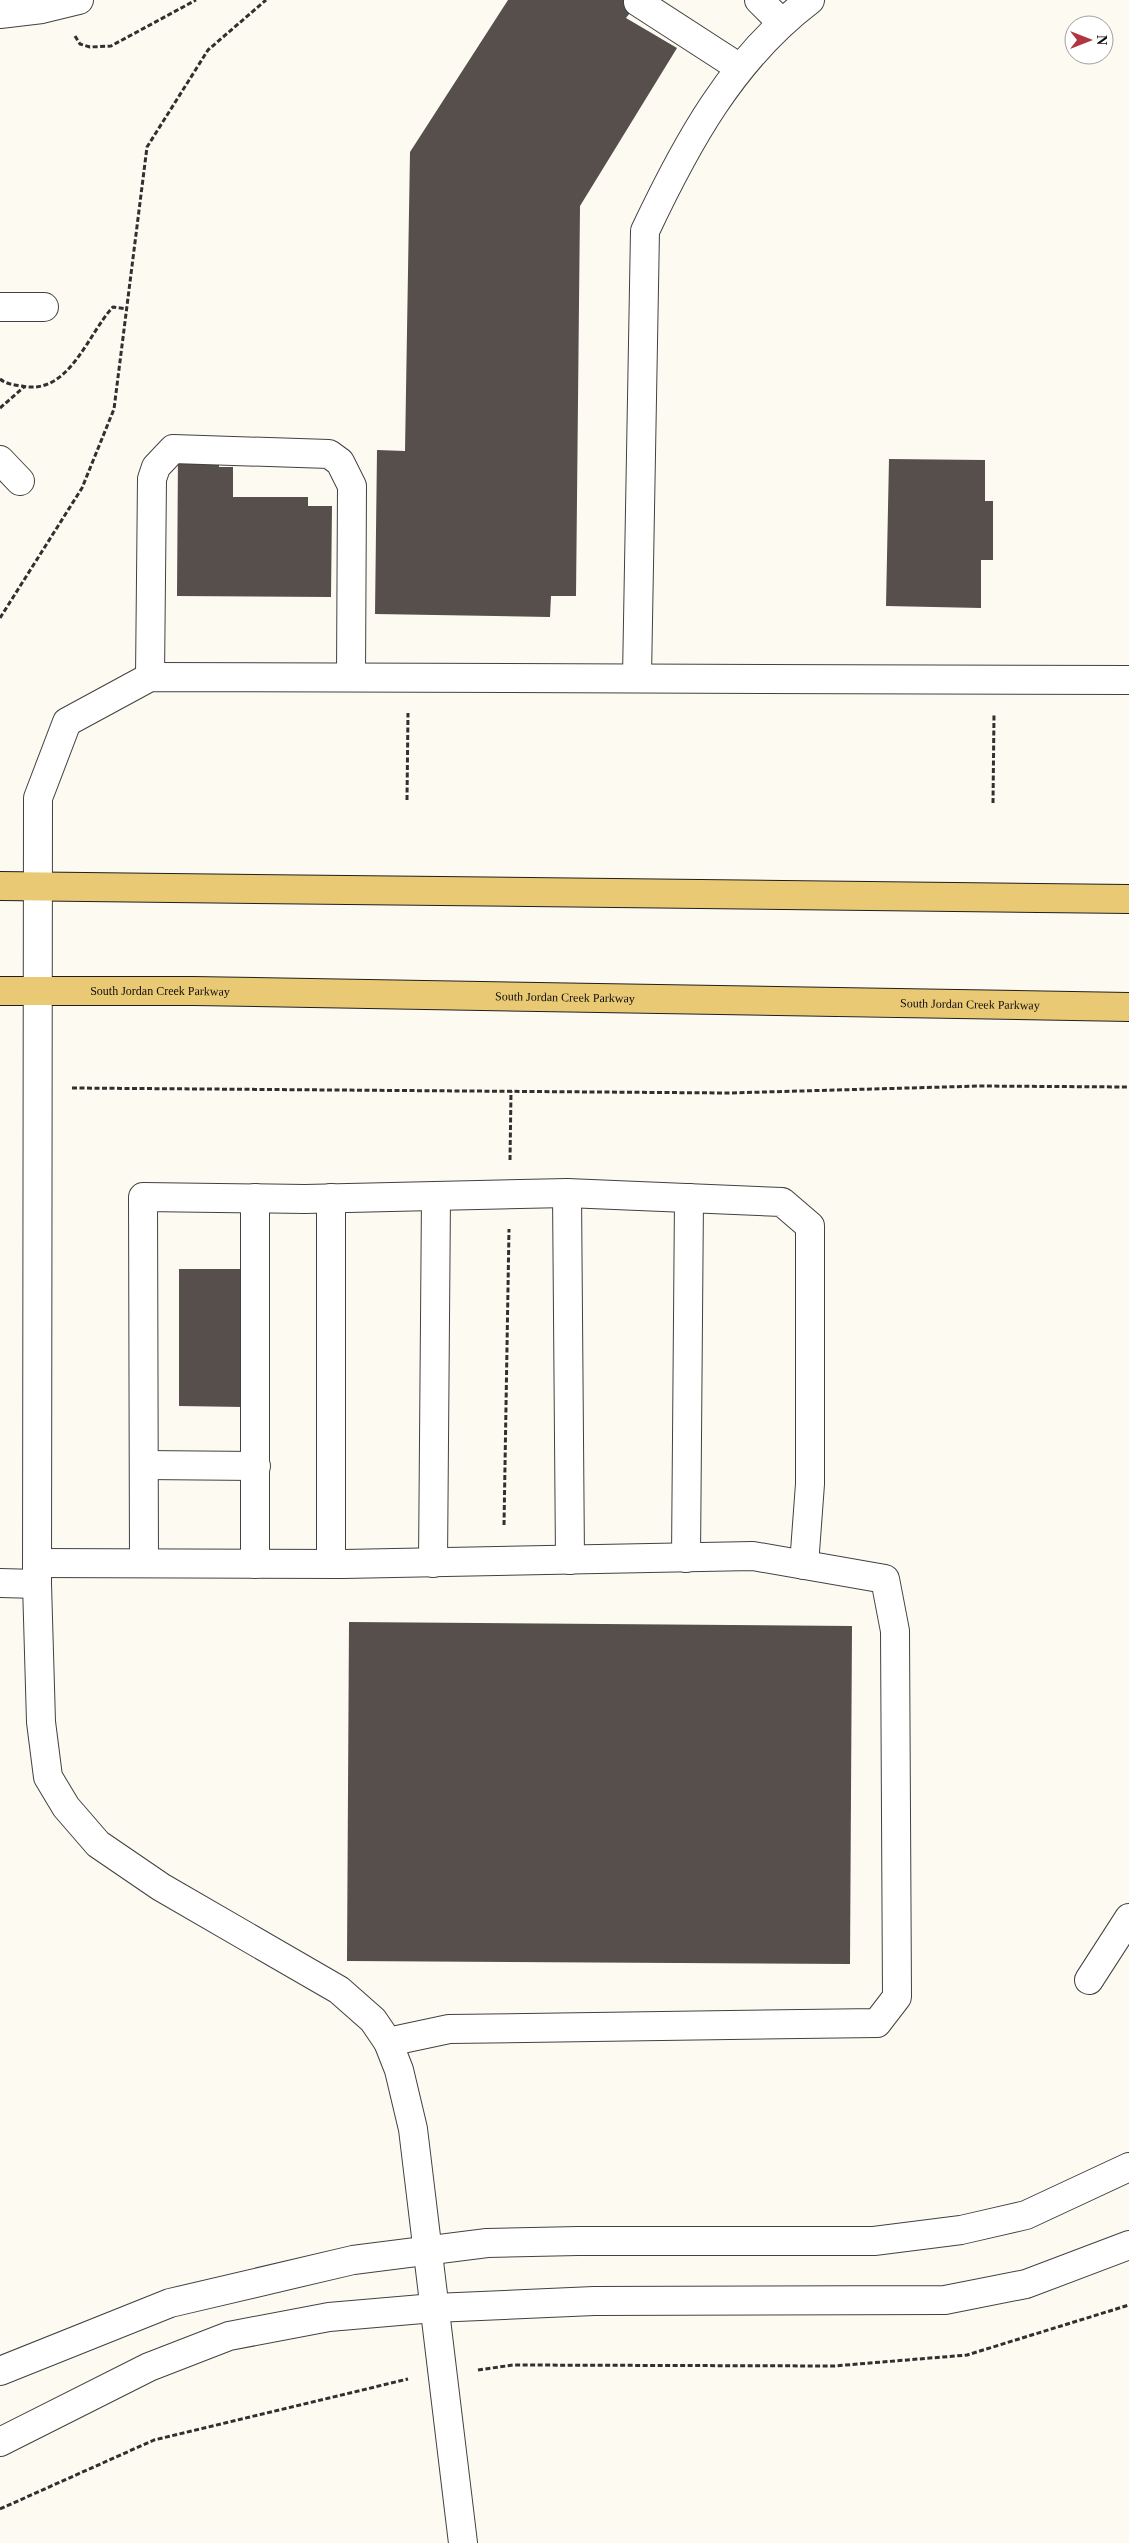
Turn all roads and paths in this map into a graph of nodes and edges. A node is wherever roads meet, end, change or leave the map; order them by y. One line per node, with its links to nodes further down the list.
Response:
1 (196, 0): 5 (path)
2 (266, 0): 12 (path)
3 (760, 0): 8 (lane)
4 (810, 0): 8 (lane)
5 (71, 2): 7 (lane)
6 (638, 2): 9 (lane)
7 (0, 14)
8 (781, 22): 9 (lane)
9 (740, 68): 22 (lane)
10 (0, 307): 11 (lane)
11 (44, 307)
12 (127, 309): 14 (path); 18 (path)
13 (0, 379): 14 (path)
14 (24, 387): 15 (path)
15 (0, 408)
16 (0, 460): 17 (lane)
17 (20, 481)
18 (0, 618)
19 (150, 677): 20 (lane); 20 (lane); 28 (lane)
20 (351, 677): 21 (lane)
21 (408, 677): 22 (lane); 25 (path)
22 (637, 677): 23 (lane)
23 (995, 679): 24 (lane); 26 (path)
24 (1129, 680)
25 (407, 800)
26 (993, 803)
27 (0, 886): 28 (main road)
28 (38, 886): 29 (main road); 31 (lane)
29 (1129, 899)
30 (0, 991): 31 (main road, South Jordan Creek Parkway)
31 (36, 991): 32 (main road, South Jordan Creek Parkway); 52 (lane)
32 (1129, 1007)
33 (1129, 1087): 35 (path)
34 (75, 1088): 35 (path)
35 (511, 1091): 37 (path)
36 (567, 1193): 37 (lane); 41 (lane); 45 (lane)
37 (509, 1194): 38 (lane); 46 (path)
38 (436, 1196): 40 (lane); 48 (lane)
39 (255, 1198): 40 (lane); 42 (lane); 43 (lane)
40 (331, 1198): 50 (lane)
41 (689, 1198): 44 (lane); 51 (lane)
42 (144, 1465): 43 (lane); 47 (lane)
43 (256, 1466): 49 (lane)
44 (686, 1558): 45 (lane); 51 (lane)
45 (570, 1560): 46 (lane)
46 (504, 1561): 48 (lane)
47 (144, 1563): 49 (lane); 52 (lane)
48 (433, 1563): 50 (lane)
49 (255, 1564): 50 (lane)
50 (331, 1564)
51 (804, 1565): 56 (lane)
52 (37, 1573): 53 (lane); 56 (lane)
53 (0, 1583)
54 (1129, 1918): 55 (lane)
55 (1089, 1980)
56 (388, 2042): 59 (lane)
57 (1129, 2167): 59 (lane)
58 (1129, 2245): 61 (lane)
59 (426, 2250): 61 (lane); 62 (lane)
60 (1129, 2305): 63 (path)
61 (434, 2308): 63 (lane); 64 (lane)
62 (0, 2371)
63 (443, 2375): 65 (path); 66 (lane)
64 (0, 2442)
65 (0, 2509)
66 (463, 2543)

